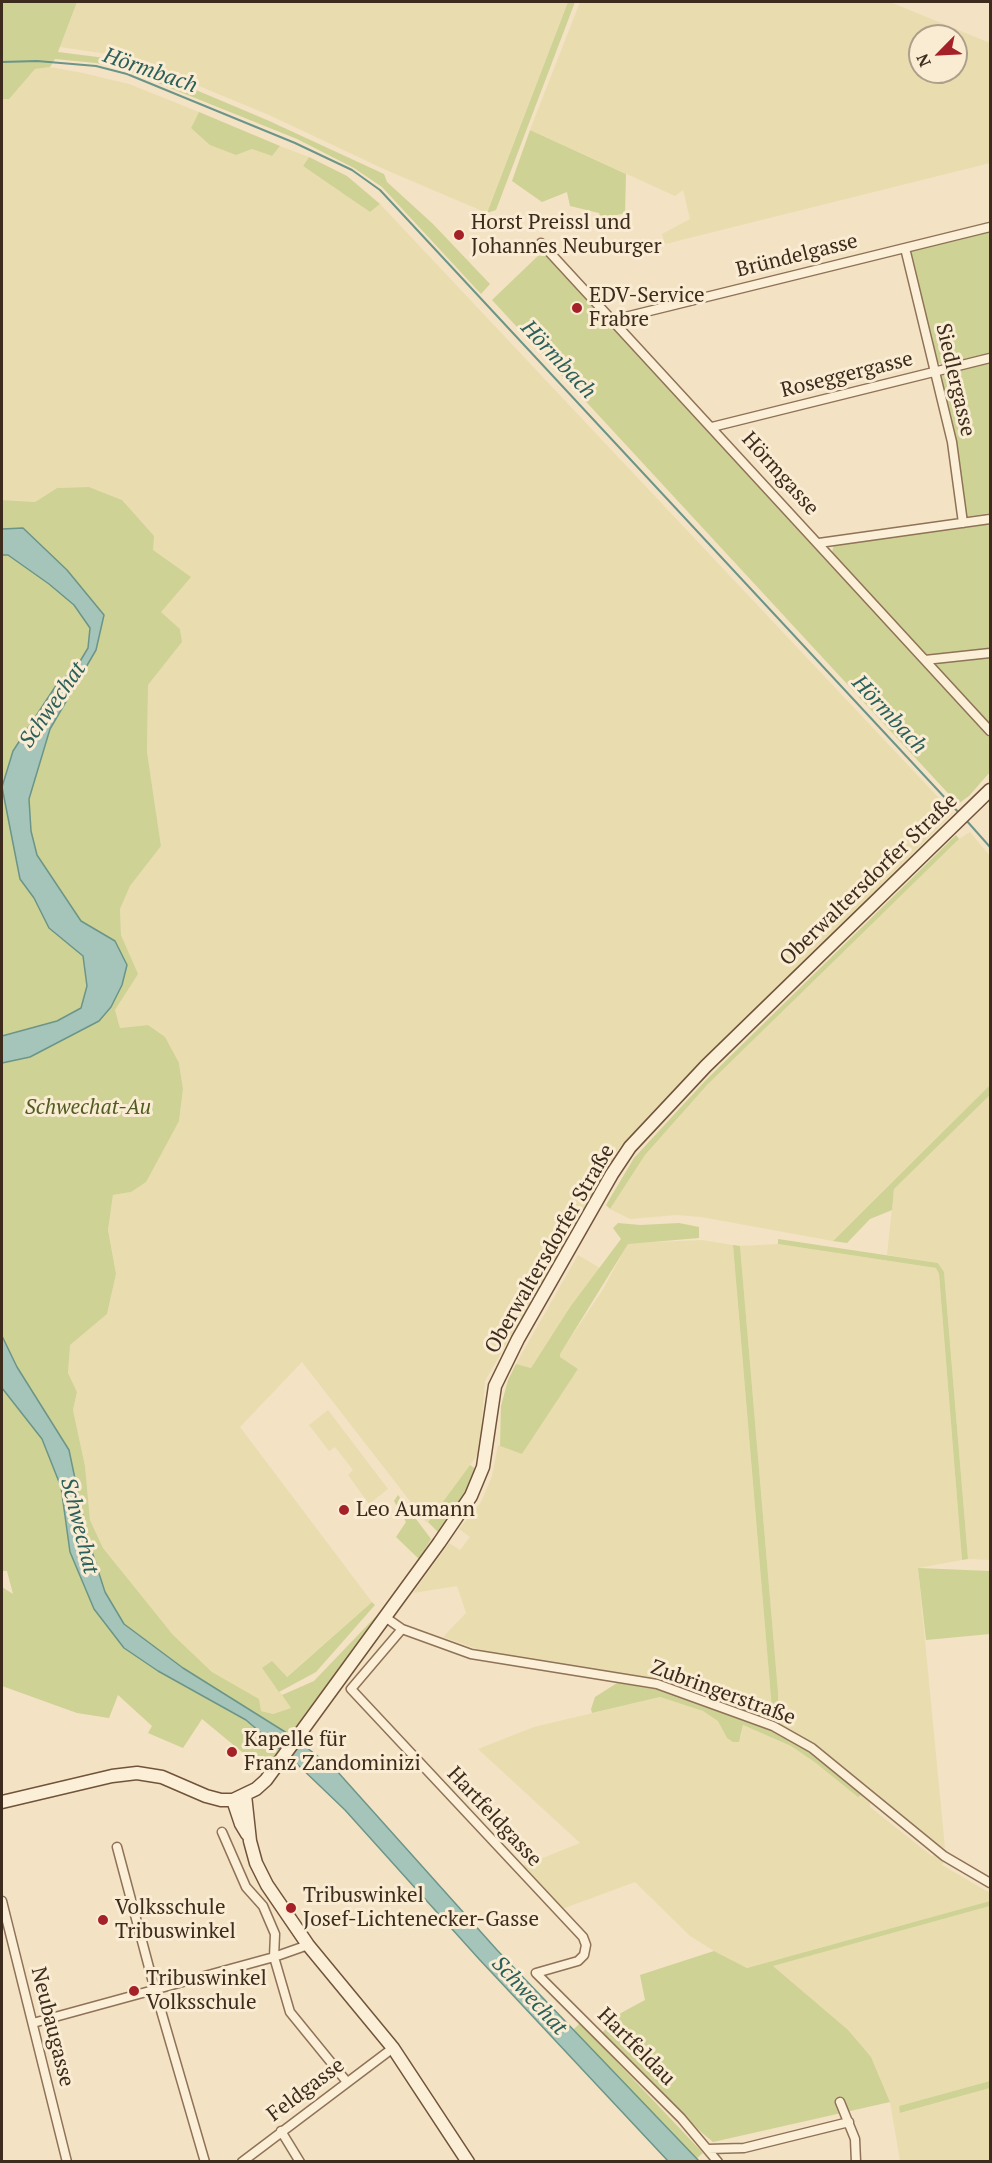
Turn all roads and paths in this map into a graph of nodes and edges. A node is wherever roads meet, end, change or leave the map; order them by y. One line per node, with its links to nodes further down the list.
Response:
1 (990, 227): 3 (street, Bründelgasse)
2 (541, 243): 4 (street, Hörmgasse)
3 (905, 248): 4 (street, Bründelgasse); 6 (street, Siedlergasse)
4 (613, 320): 7 (street, Hörmgasse)
5 (990, 358): 6 (street, Roseggergasse)
6 (935, 371): 7 (street, Roseggergasse); 9 (street, Siedlergasse)
7 (712, 427): 10 (street, Hörmgasse)
8 (990, 519): 9 (street)
9 (963, 523): 10 (street)
10 (819, 543): 12 (street, Hörmgasse)
11 (990, 653): 12 (street)
12 (925, 660): 13 (street, Hörmgasse)
13 (990, 731)
14 (990, 790): 15 (street, Oberwaltersdorfer Straße)
15 (385, 1617): 16 (street); 18 (street, Oberwaltersdorfer Straße)
16 (402, 1629): 24 (street, Zubringerstraße); 28 (street, Hartfeldgasse)
17 (206, 1796): 18 (street); 19 (street); 20 (street)
18 (239, 1798): 20 (street); 22 (street)
19 (2, 1802)
20 (241, 1824): 22 (street)
21 (222, 1832): 27 (street)
22 (250, 1841): 26 (street)
23 (117, 1847): 29 (street)
24 (990, 1883)
25 (2, 1901): 30 (street, Neubaugasse)
26 (308, 1945): 27 (street); 31 (street)
27 (274, 1957): 29 (street); 32 (street)
28 (537, 1973): 36 (street, Hartfeldau)
29 (155, 1990): 30 (street); 38 (street)
30 (33, 2023): 37 (street, Neubaugasse)
31 (393, 2048): 32 (street, Feldgasse); 41 (street)
32 (347, 2082): 35 (street, Feldgasse)
33 (840, 2102): 34 (street)
34 (849, 2122): 36 (street); 43 (street)
35 (282, 2131): 39 (street, Feldgasse); 40 (street)
36 (708, 2149): 42 (street, Hartfeldau)
37 (67, 2162)
38 (205, 2162)
39 (242, 2162)
40 (300, 2162)
41 (468, 2162)
42 (718, 2162)
43 (856, 2162)

